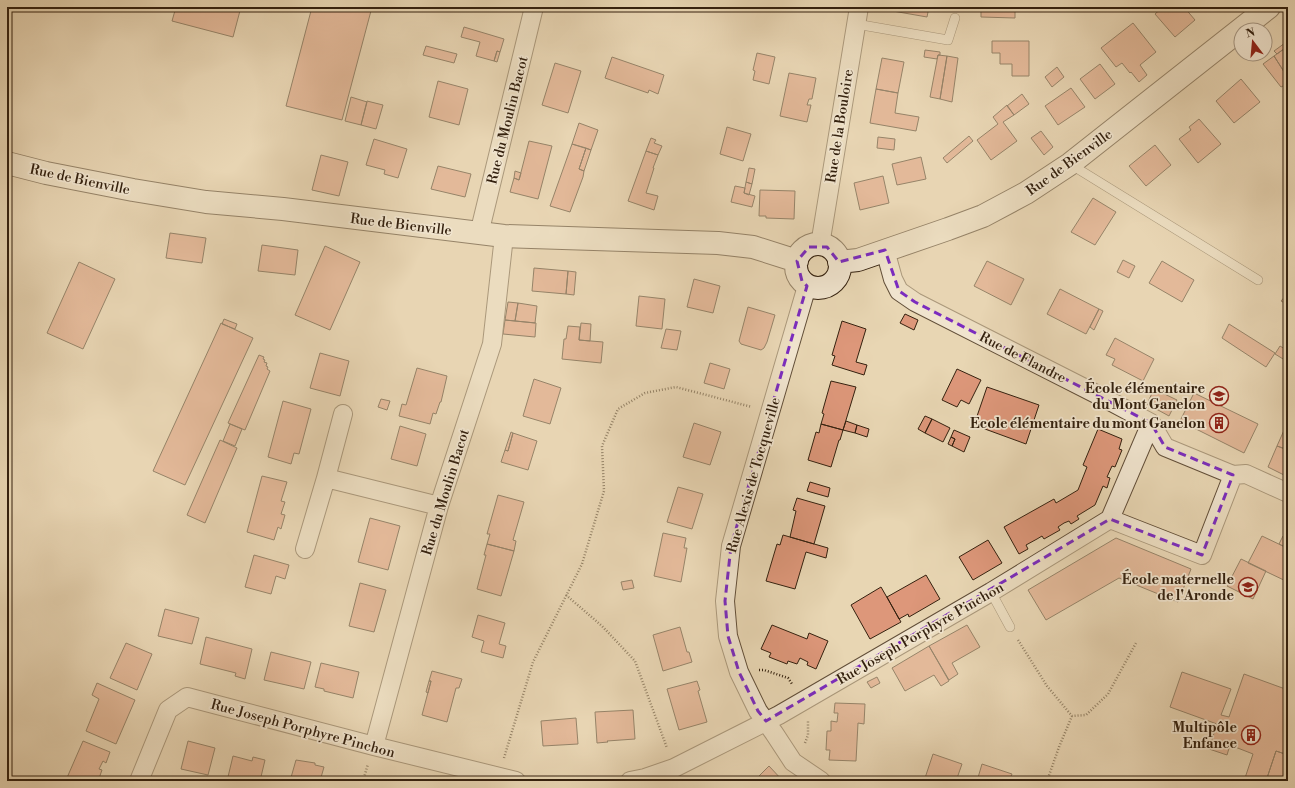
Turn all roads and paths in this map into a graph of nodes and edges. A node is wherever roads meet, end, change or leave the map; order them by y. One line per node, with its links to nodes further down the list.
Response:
1 (534, 7): 7 (street, Rue du Moulin Bacot)
2 (1269, 7): 6 (street, Rue de Bienville)
3 (857, 16): 4 (lane); 9 (street, Rue de la Bouloire)
4 (955, 18)
5 (7, 163): 7 (street, Rue de Bienville)
6 (1070, 164): 10 (street, Rue de Bienville); 13 (lane)
7 (479, 234): 8 (street, Rue de Bienville)
8 (504, 236): 11 (street, Rue de Bienville); 21 (street, Rue du Moulin Bacot)
9 (820, 245): 11 (street); 12 (street)
10 (885, 250): 12 (street, Rue de Bienville); 17 (street, Rue de Flandre)
11 (797, 260): 14 (street)
12 (839, 262): 14 (street)
13 (1258, 280)
14 (807, 286): 15 (street, Rue Alexis de Tocqueville)
15 (770, 412): 25 (path); 29 (street, Rue Alexis de Tocqueville)
16 (343, 414): 19 (street)
17 (1151, 423): 18 (street); 22 (street)
18 (1239, 474): 20 (street); 22 (street)
19 (326, 478): 21 (street); 23 (street)
20 (1288, 492)
21 (439, 506): 30 (street, Rue du Moulin Bacot)
22 (1110, 519): 24 (street, Rue Joseph Porphyre Pinchon)
23 (305, 549)
24 (991, 592): 26 (lane); 29 (street, Rue Joseph Porphyre Pinchon)
25 (566, 595): 31 (path); 32 (path)
26 (1010, 627): 28 (path)
27 (1136, 643): 28 (path)
28 (1072, 716): 37 (path)
29 (766, 721): 31 (street, Rue Joseph Porphyre Pinchon); 36 (street, Rue Alexis de Tocqueville)
30 (374, 746): 32 (street, Rue Joseph Porphyre Pinchon); 33 (street, Rue Joseph Porphyre Pinchon)
31 (674, 768): 35 (street, Rue Joseph Porphyre Pinchon)
32 (498, 777): 34 (street, Rue Joseph Porphyre Pinchon)
33 (139, 781)
34 (516, 781)
35 (630, 781)
36 (821, 781)
37 (1047, 781)

